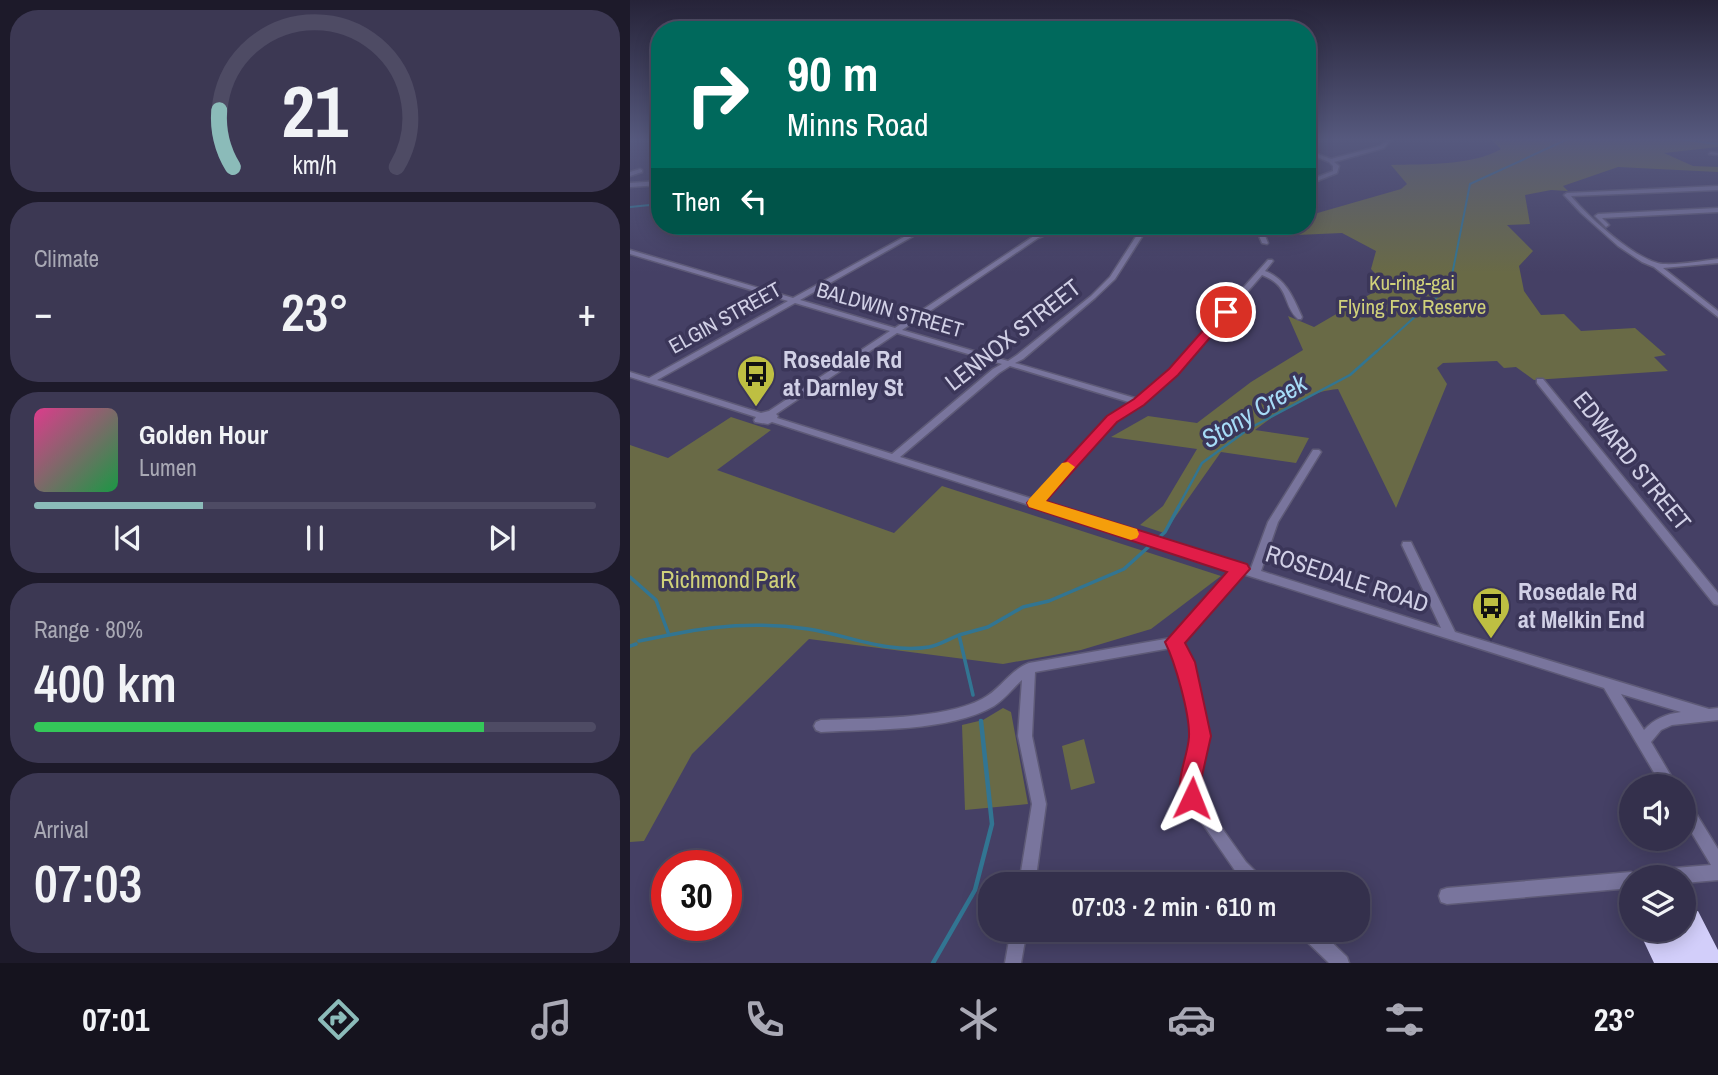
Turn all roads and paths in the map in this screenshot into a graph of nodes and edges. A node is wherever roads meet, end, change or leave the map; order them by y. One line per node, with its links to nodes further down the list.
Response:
1 (1718, 188): 11 (street)
2 (1718, 210): 11 (street)
3 (912, 235): 13 (street, ELGIN STREET)
4 (1041, 235): 16 (street)
5 (1140, 235): 17 (street, LENNOX STREET)
6 (1262, 235): 7 (street)
7 (1265, 243)
8 (630, 252): 13 (street, BALDWIN STREET)
9 (1270, 261): 12 (street)
10 (1718, 261): 11 (street)
11 (1655, 266): 14 (street)
12 (1261, 272): 15 (street); 21 (street)
13 (794, 300): 16 (street, BALDWIN STREET); 19 (street, ELGIN STREET)
14 (1717, 314)
15 (1298, 317)
16 (896, 330): 17 (street, BALDWIN STREET); 22 (street)
17 (1010, 364): 21 (street, BALDWIN STREET); 24 (street, LENNOX STREET)
18 (630, 374): 19 (street)
19 (649, 380): 22 (street, ROSEDALE ROAD)
20 (1540, 381): 29 (street, EDWARD STREET)
21 (1139, 402): 25 (street)
22 (772, 416): 24 (street, ROSEDALE ROAD)
23 (1316, 452): 28 (street)
24 (893, 458): 25 (street, ROSEDALE ROAD)
25 (1035, 503): 27 (street, ROSEDALE ROAD)
26 (1407, 545): 30 (street)
27 (1241, 569): 28 (street, ROSEDALE ROAD); 31 (street)
28 (1255, 573): 30 (street, ROSEDALE ROAD)
29 (1718, 601)
30 (1451, 636): 33 (street, ROSEDALE ROAD)
31 (1174, 642): 32 (street); 41 (street)
32 (1029, 668): 35 (street); 40 (street)
33 (1609, 685): 34 (street, ROSEDALE ROAD); 36 (street)
34 (1714, 715): 36 (street, ROSEDALE ROAD)
35 (821, 726)
36 (1643, 741): 37 (street)
37 (1663, 774)
38 (1696, 827): 39 (street)
39 (1718, 863)
40 (1029, 872)
41 (1246, 872)
42 (1718, 872): 43 (street)
43 (1696, 874)
44 (1619, 881): 45 (street)
45 (1447, 896)
46 (1017, 942): 48 (street)
47 (1319, 942): 49 (street)
48 (1013, 963)
49 (1341, 963)

